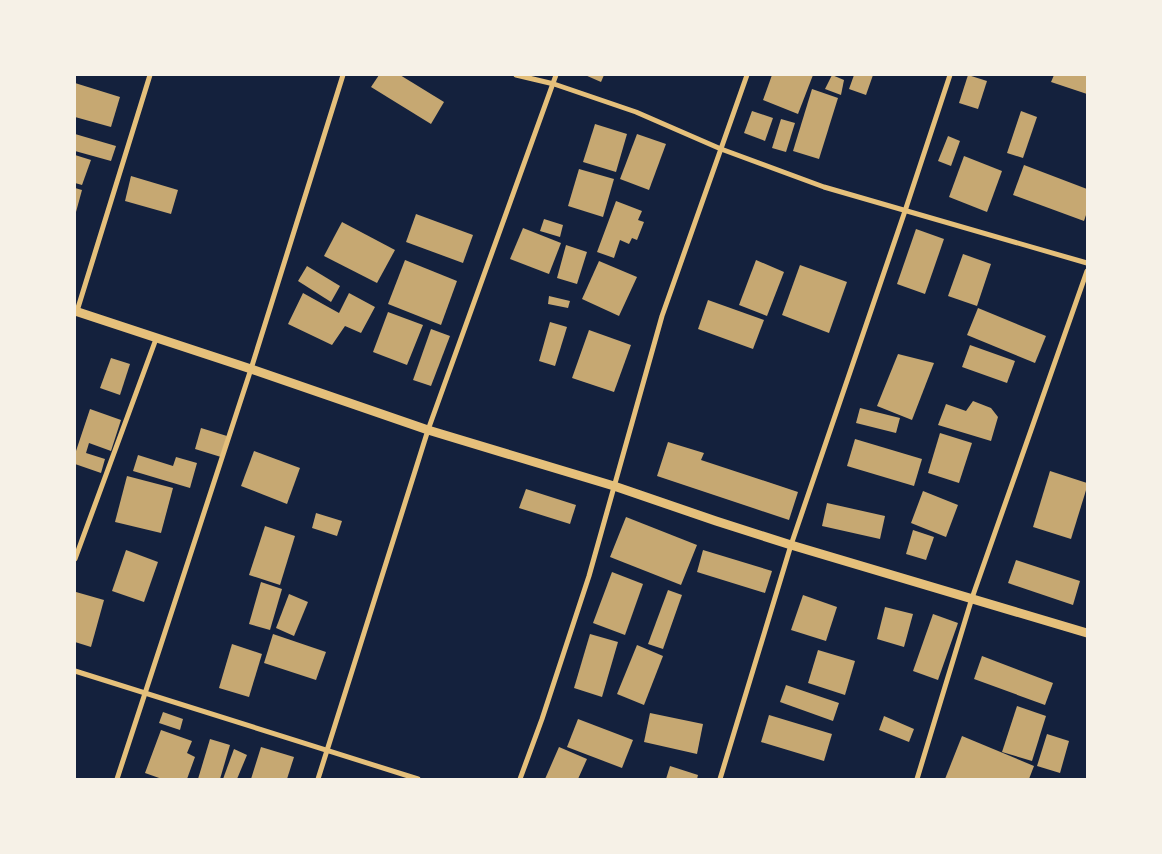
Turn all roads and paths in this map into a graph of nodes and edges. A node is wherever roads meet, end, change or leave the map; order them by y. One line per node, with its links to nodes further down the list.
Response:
1 (150, 75): 12 (street)
2 (343, 75): 14 (street)
3 (516, 75): 7 (street)
4 (556, 75): 7 (street)
5 (747, 75): 8 (street)
6 (950, 75): 9 (street)
7 (554, 84): 8 (street); 15 (street)
8 (721, 149): 9 (street); 16 (street)
9 (905, 211): 10 (street); 17 (street)
10 (1087, 263)
11 (1087, 271): 19 (street)
12 (76, 311): 13 (street)
13 (156, 339): 14 (street); 18 (street)
14 (251, 369): 15 (street); 22 (street)
15 (428, 430): 16 (street); 23 (street)
16 (614, 486): 17 (street); 27 (street)
17 (791, 545): 19 (street); 28 (street)
18 (75, 559)
19 (972, 598): 20 (street); 29 (street)
20 (1087, 632)
21 (75, 671): 22 (street)
22 (144, 693): 23 (street); 24 (street)
23 (327, 750): 25 (street); 26 (street)
24 (117, 779)
25 (318, 779)
26 (418, 779)
27 (520, 779)
28 (720, 779)
29 (917, 779)

